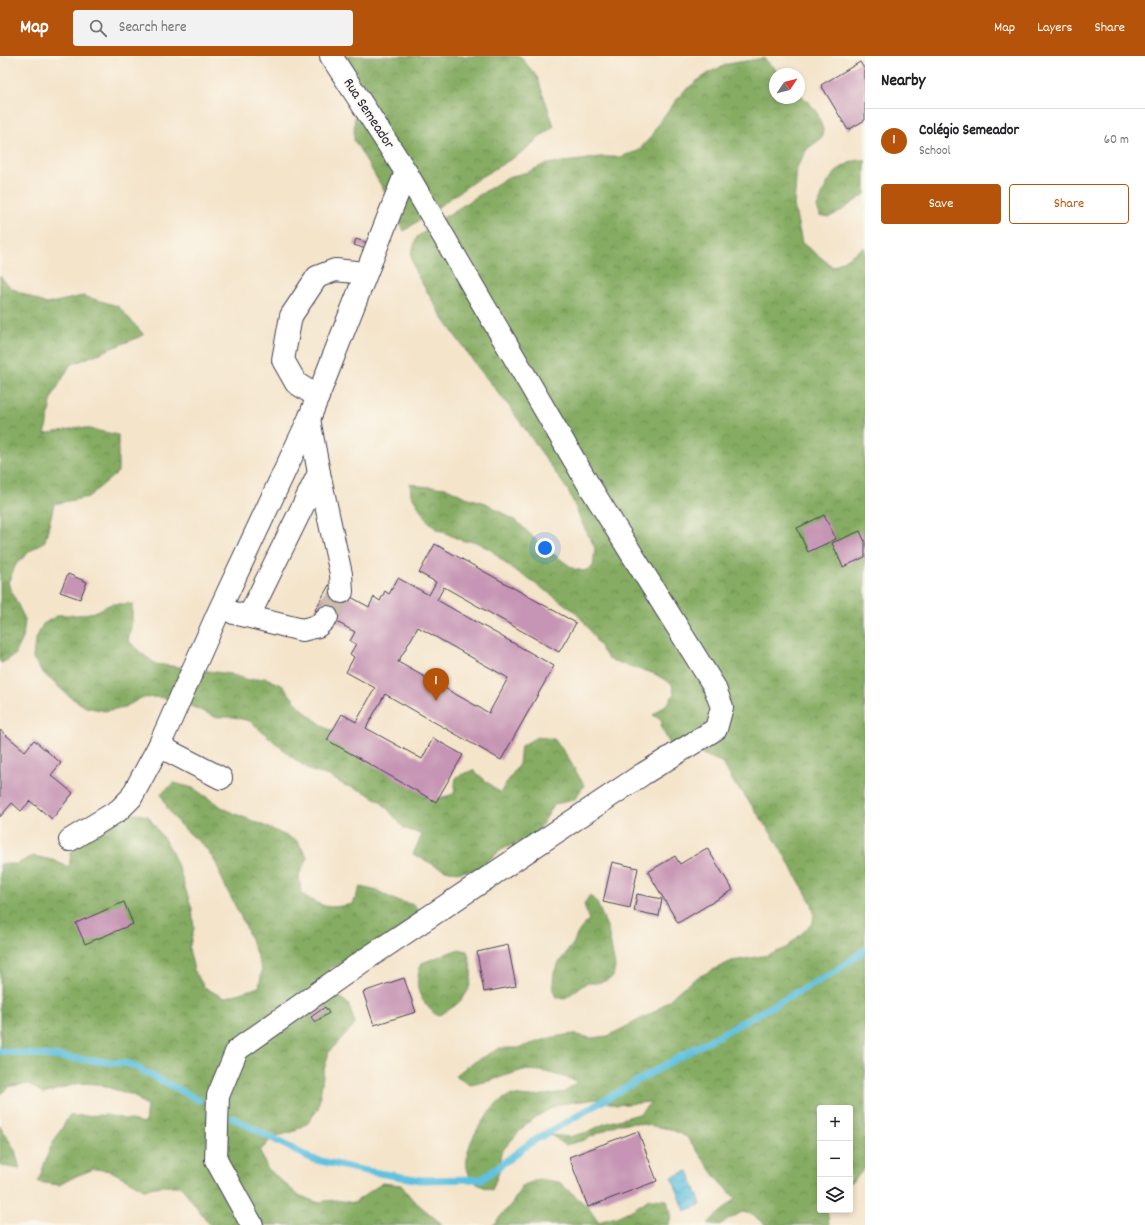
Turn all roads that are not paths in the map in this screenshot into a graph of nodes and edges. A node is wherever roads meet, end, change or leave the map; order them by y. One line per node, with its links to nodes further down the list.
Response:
1 (330, 56): 2 (street, Rua Semeador)
2 (406, 172): 3 (street); 14 (street, Rua Semeador)
3 (366, 273): 4 (street); 4 (street)
4 (318, 397): 5 (street)
5 (309, 419): 6 (street); 8 (street)
6 (319, 473): 7 (street); 9 (street)
7 (342, 592)
8 (219, 611): 9 (street); 11 (street)
9 (249, 616): 10 (street)
10 (327, 617)
11 (159, 746): 12 (street); 13 (street)
12 (221, 778)
13 (70, 840)
14 (252, 1225)

